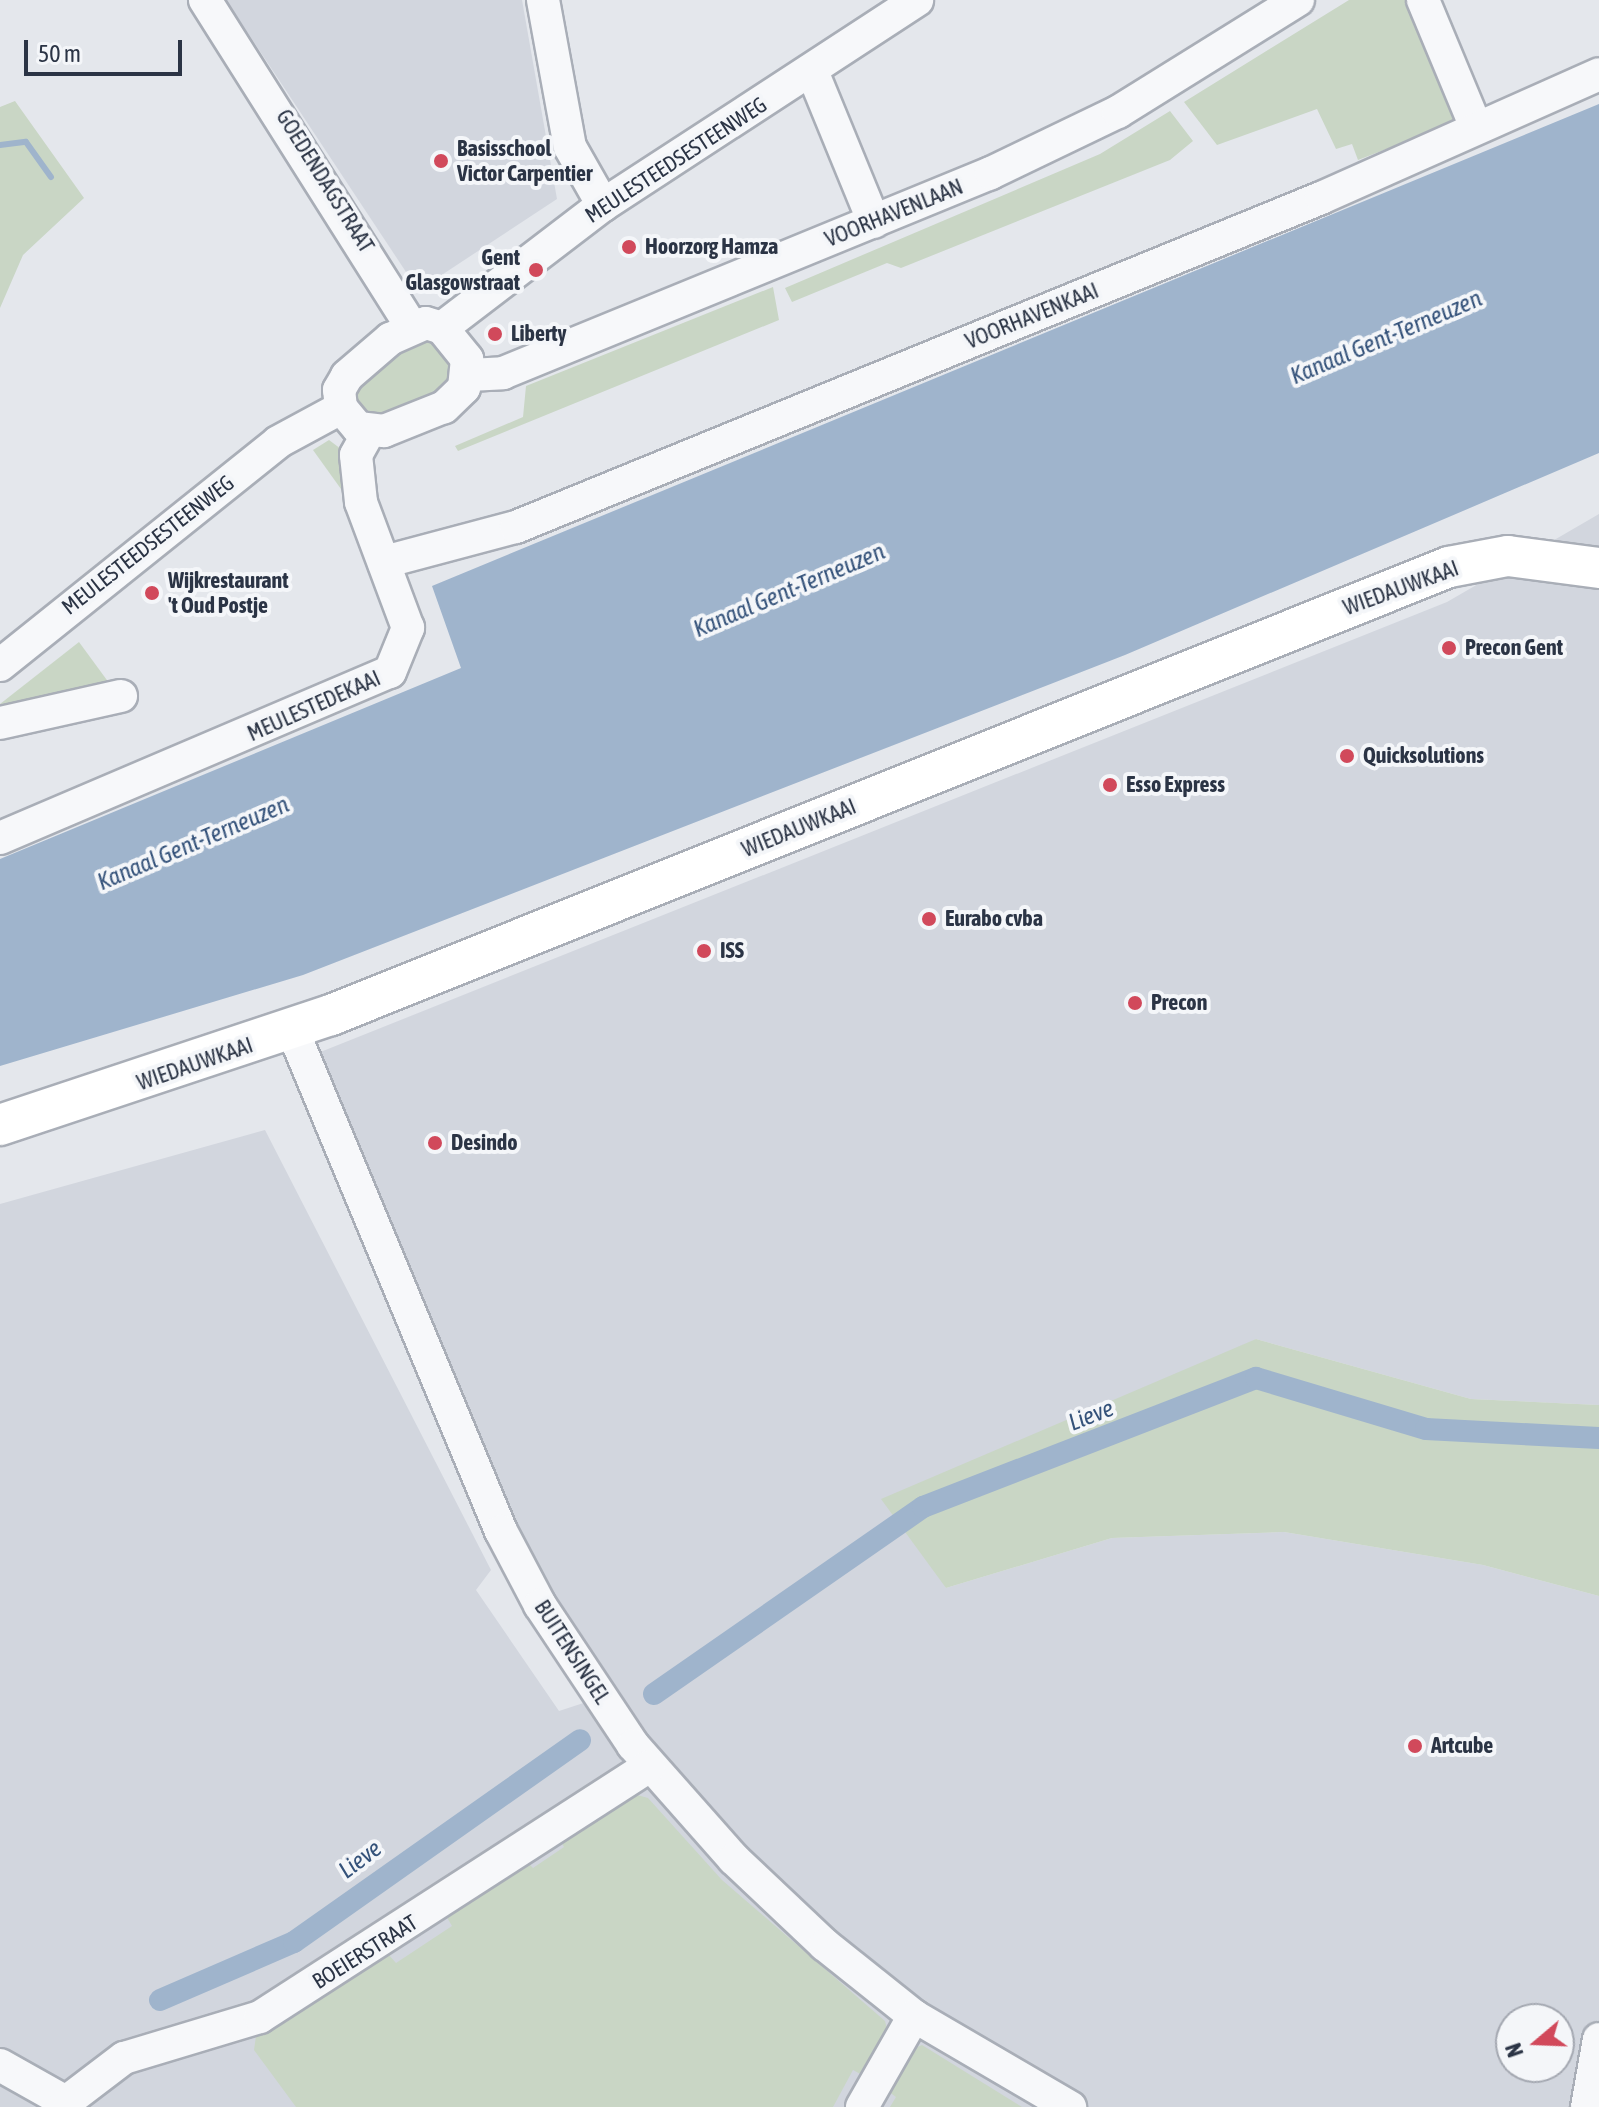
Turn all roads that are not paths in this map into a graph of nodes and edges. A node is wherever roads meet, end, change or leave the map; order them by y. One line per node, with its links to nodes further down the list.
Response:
1 (205, 0): 11 (street, GOEDENDAGSTRAAT)
2 (543, 0): 9 (street)
3 (917, 0): 6 (street, MEULESTEEDSESTEENWEG)
4 (1298, 0): 10 (street, VOORHAVENLAAN)
5 (1423, 0): 8 (street)
6 (812, 71): 9 (street, MEULESTEEDSESTEENWEG); 10 (street)
7 (1599, 74): 8 (street, VOORHAVENKAAI)
8 (1475, 125): 15 (street, VOORHAVENKAAI)
9 (603, 205): 11 (street, MEULESTEEDSESTEENWEG)
10 (874, 222): 12 (street, VOORHAVENLAAN)
11 (426, 327): 12 (street); 13 (street, MEULESTEEDSESTEENWEG)
12 (469, 375): 14 (street)
13 (341, 408): 14 (street); 17 (street, MEULESTEEDSESTEENWEG)
14 (369, 432): 15 (street, MEULESTEDEKAAI)
15 (391, 559): 20 (street, MEULESTEDEKAAI)
16 (1599, 568): 21 (main road, WIEDAUWKAAI)
17 (0, 665)
18 (121, 696): 19 (street)
19 (0, 723)
20 (0, 838)
21 (292, 1029): 22 (main road, WIEDAUWKAAI); 23 (street, BUITENSINGEL)
22 (0, 1125)
23 (649, 1766): 24 (street, BUITENSINGEL); 27 (street, BOEIERSTRAAT)
24 (914, 2016): 28 (street); 29 (street, BUITENSINGEL)
25 (1599, 2039): 30 (street)
26 (0, 2065): 27 (street, BOEIERSTRAAT)
27 (64, 2104)
28 (862, 2107)
29 (1070, 2107)
30 (1587, 2107)

